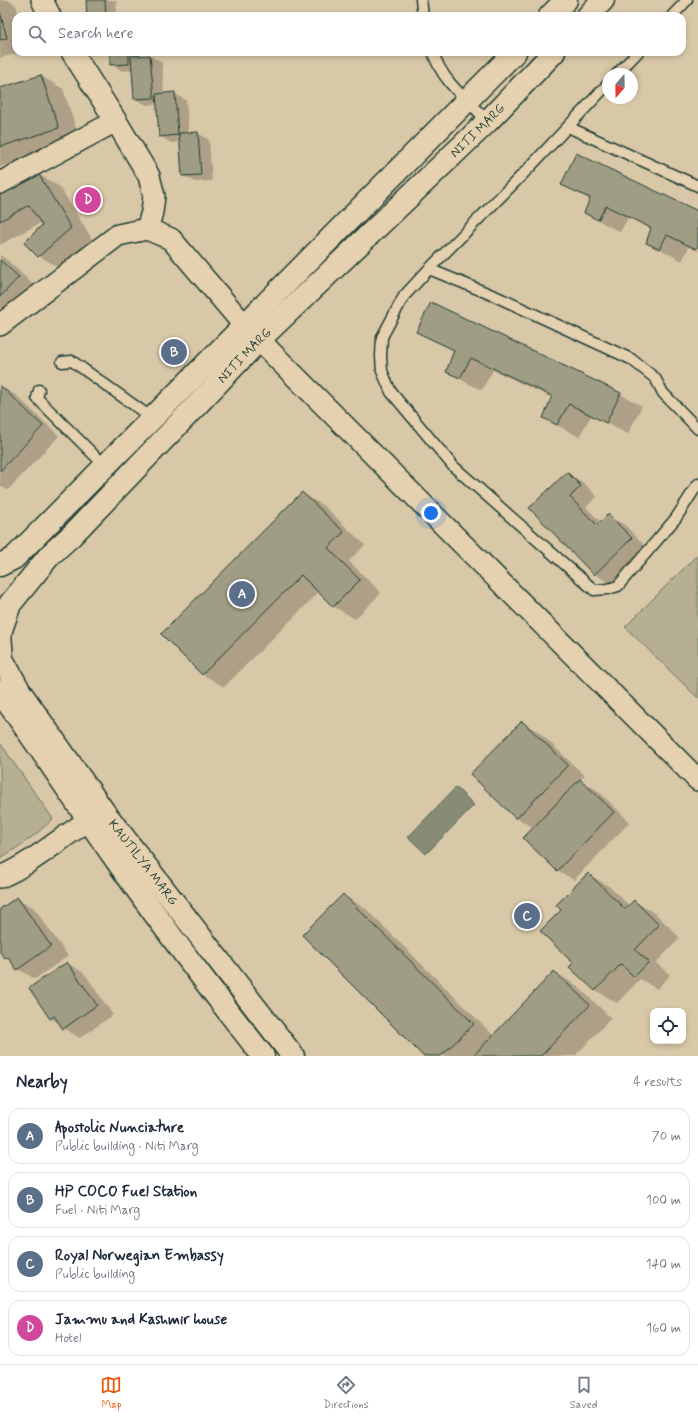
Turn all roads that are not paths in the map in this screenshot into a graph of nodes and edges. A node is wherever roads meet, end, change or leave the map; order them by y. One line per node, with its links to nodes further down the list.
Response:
1 (42, 0): 6 (street)
2 (421, 0): 7 (lane)
3 (566, 0): 8 (street)
4 (603, 0): 9 (street)
5 (687, 0): 10 (lane)
6 (48, 12)
7 (422, 12)
8 (554, 12)
9 (592, 12)
10 (676, 12)
11 (75, 56): 19 (street)
12 (434, 56): 18 (lane)
13 (511, 56): 18 (street, NITI MARG)
14 (550, 56): 20 (street, NITI MARG)
15 (634, 56): 16 (lane)
16 (623, 68)
17 (602, 90): 21 (lane)
18 (468, 101): 20 (lane); 27 (street, NITI MARG)
19 (116, 120): 22 (street); 24 (street)
20 (488, 121): 27 (street, NITI MARG)
21 (568, 127): 23 (lane); 25 (lane)
22 (0, 183)
23 (698, 186)
24 (147, 229): 26 (street); 27 (street)
25 (429, 269): 31 (lane); 33 (lane)
26 (0, 325)
27 (251, 332): 30 (street, NITI MARG); 36 (street, NITI MARG); 37 (street)
28 (62, 362): 30 (lane)
29 (39, 390): 32 (lane)
30 (152, 418): 32 (street, NITI MARG)
31 (698, 429)
32 (105, 466): 34 (street, NITI MARG)
33 (698, 484)
34 (0, 565)
35 (0, 663): 36 (street, KAUTILYA MARG)
36 (10, 691): 38 (street, KAUTILYA MARG)
37 (698, 780)
38 (96, 816): 39 (street); 40 (street, KAUTILYA MARG); 41 (street, KAUTILYA MARG)
39 (0, 877)
40 (263, 1056)
41 (293, 1056)

